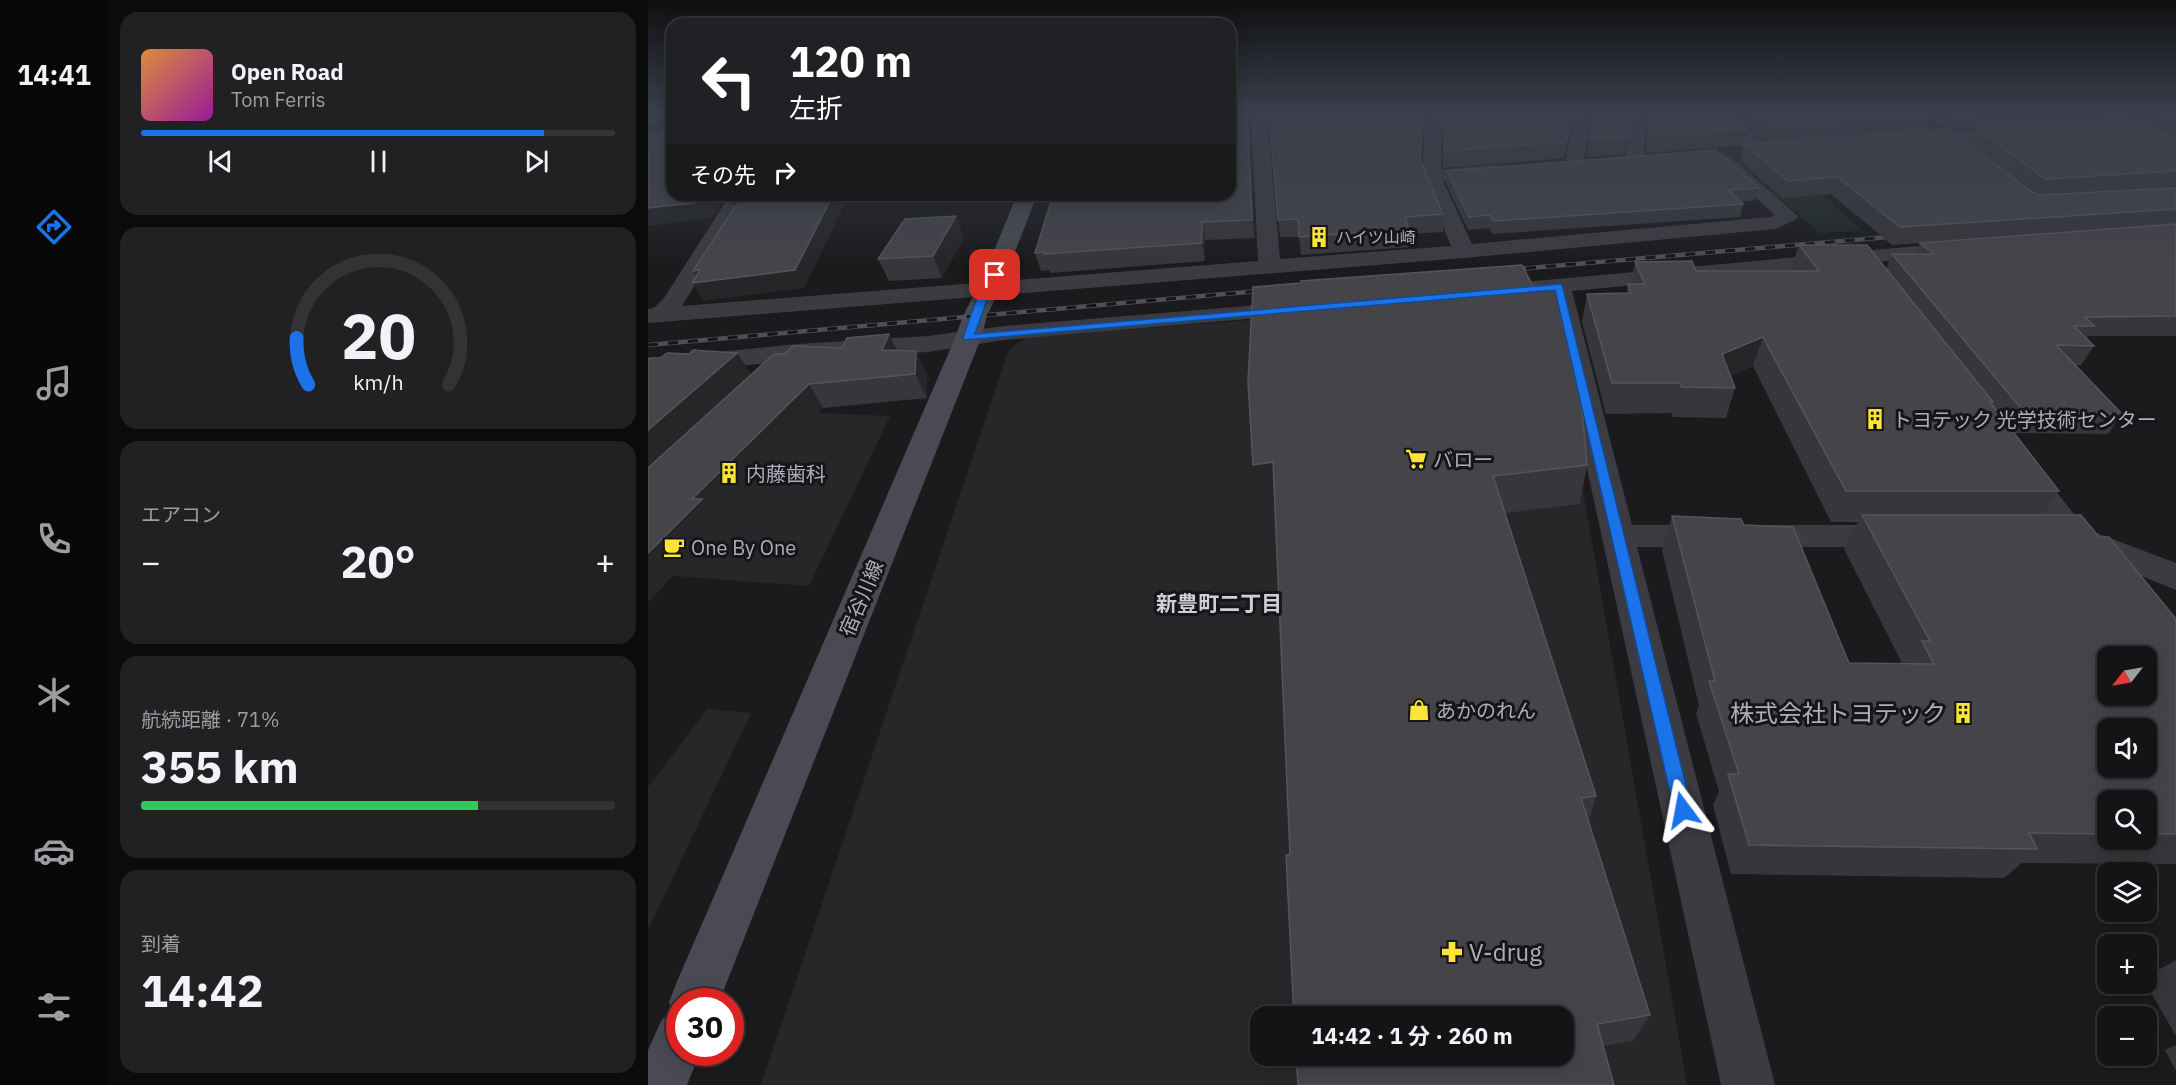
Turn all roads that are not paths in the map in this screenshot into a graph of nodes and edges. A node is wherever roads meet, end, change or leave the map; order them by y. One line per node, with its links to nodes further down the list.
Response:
1 (1262, 163): 14 (street)
2 (1432, 163): 8 (street)
3 (1723, 163): 12 (street)
4 (1594, 164): 5 (street)
5 (1574, 165): 6 (street)
6 (1552, 167)
7 (1508, 170): 8 (street)
8 (1431, 176): 12 (street)
9 (736, 201): 20 (street)
10 (1025, 201): 17 (main road, 宿谷川線)
11 (1983, 246): 13 (street)
12 (1464, 251): 14 (street)
13 (1858, 257): 15 (street); 16 (street)
14 (1269, 266): 17 (street)
15 (1879, 285)
16 (1559, 286): 18 (street); 26 (street)
17 (988, 289): 20 (street); 21 (main road, 宿谷川線)
18 (1488, 292)
19 (1323, 306): 21 (street)
20 (655, 316)
21 (968, 338): 22 (street); 31 (main road, 宿谷川線)
22 (798, 352): 23 (street); 24 (street)
23 (648, 367)
24 (764, 383)
25 (2008, 452): 29 (street)
26 (1618, 536): 27 (street); 34 (street)
27 (1929, 536)
28 (2037, 536): 29 (street)
29 (2073, 536): 30 (street)
30 (2176, 577)
31 (700, 988)
32 (668, 1066): 33 (main road)
33 (660, 1085)
34 (1748, 1085)

